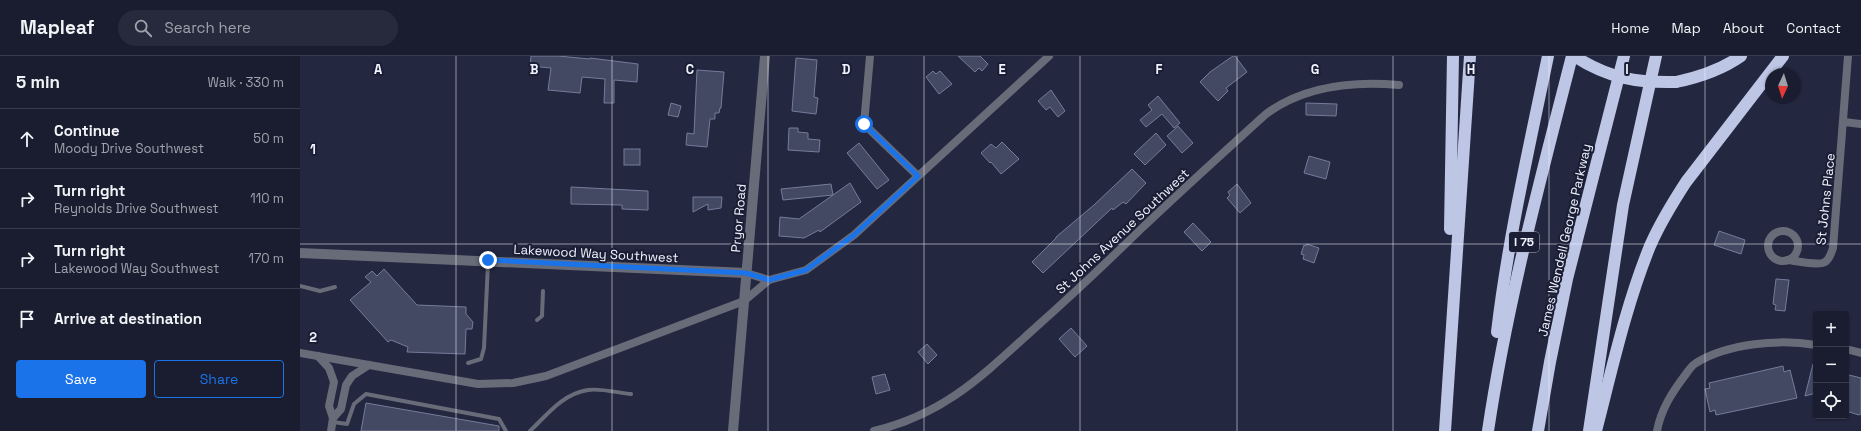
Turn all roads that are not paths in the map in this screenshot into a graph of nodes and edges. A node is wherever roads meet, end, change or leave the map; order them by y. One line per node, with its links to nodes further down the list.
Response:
1 (765, 56): 20 (street, Pryor Road)
2 (870, 56): 16 (street)
3 (1049, 56): 16 (street)
4 (1453, 56): 27 (highway)
5 (1470, 56): 27 (highway)
6 (1548, 56): 43 (highway)
7 (1573, 56): 10 (highway, bridge); 43 (highway, I 75)
8 (1624, 56): 44 (highway, James Wendell George Parkway)
9 (1656, 56): 45 (highway)
10 (1741, 56)
11 (1783, 56): 46 (highway)
12 (1848, 56): 14 (street)
13 (1399, 85): 41 (street, St Johns Avenue Southwest)
14 (1844, 122): 15 (street); 19 (street, St Johns Place)
15 (1861, 124)
16 (918, 176): 21 (street)
17 (300, 253): 18 (street, Lakewood Way Southwest)
18 (488, 260): 20 (street, Lakewood Way Southwest); 33 (lane)
19 (1788, 260)
20 (746, 273): 21 (street, Lakewood Way Southwest); 25 (street, Pryor Road)
21 (769, 280): 25 (street)
22 (300, 286): 23 (lane)
23 (335, 287)
24 (544, 291): 26 (lane)
25 (744, 301): 34 (street); 40 (street, Pryor Road)
26 (537, 320)
27 (1450, 334): 42 (highway)
28 (1813, 344): 47 (street)
29 (1849, 350): 31 (street)
30 (300, 353): 32 (street)
31 (1861, 353)
32 (318, 356): 34 (street); 36 (street)
33 (468, 363)
34 (370, 365): 36 (street)
35 (631, 394): 39 (lane)
36 (333, 420): 37 (street); 38 (lane)
37 (331, 431)
38 (506, 431)
39 (530, 431)
40 (733, 431)
41 (874, 431)
42 (1445, 431)
43 (1487, 431)
44 (1538, 431)
45 (1589, 431)
46 (1596, 431)
47 (1657, 431)

